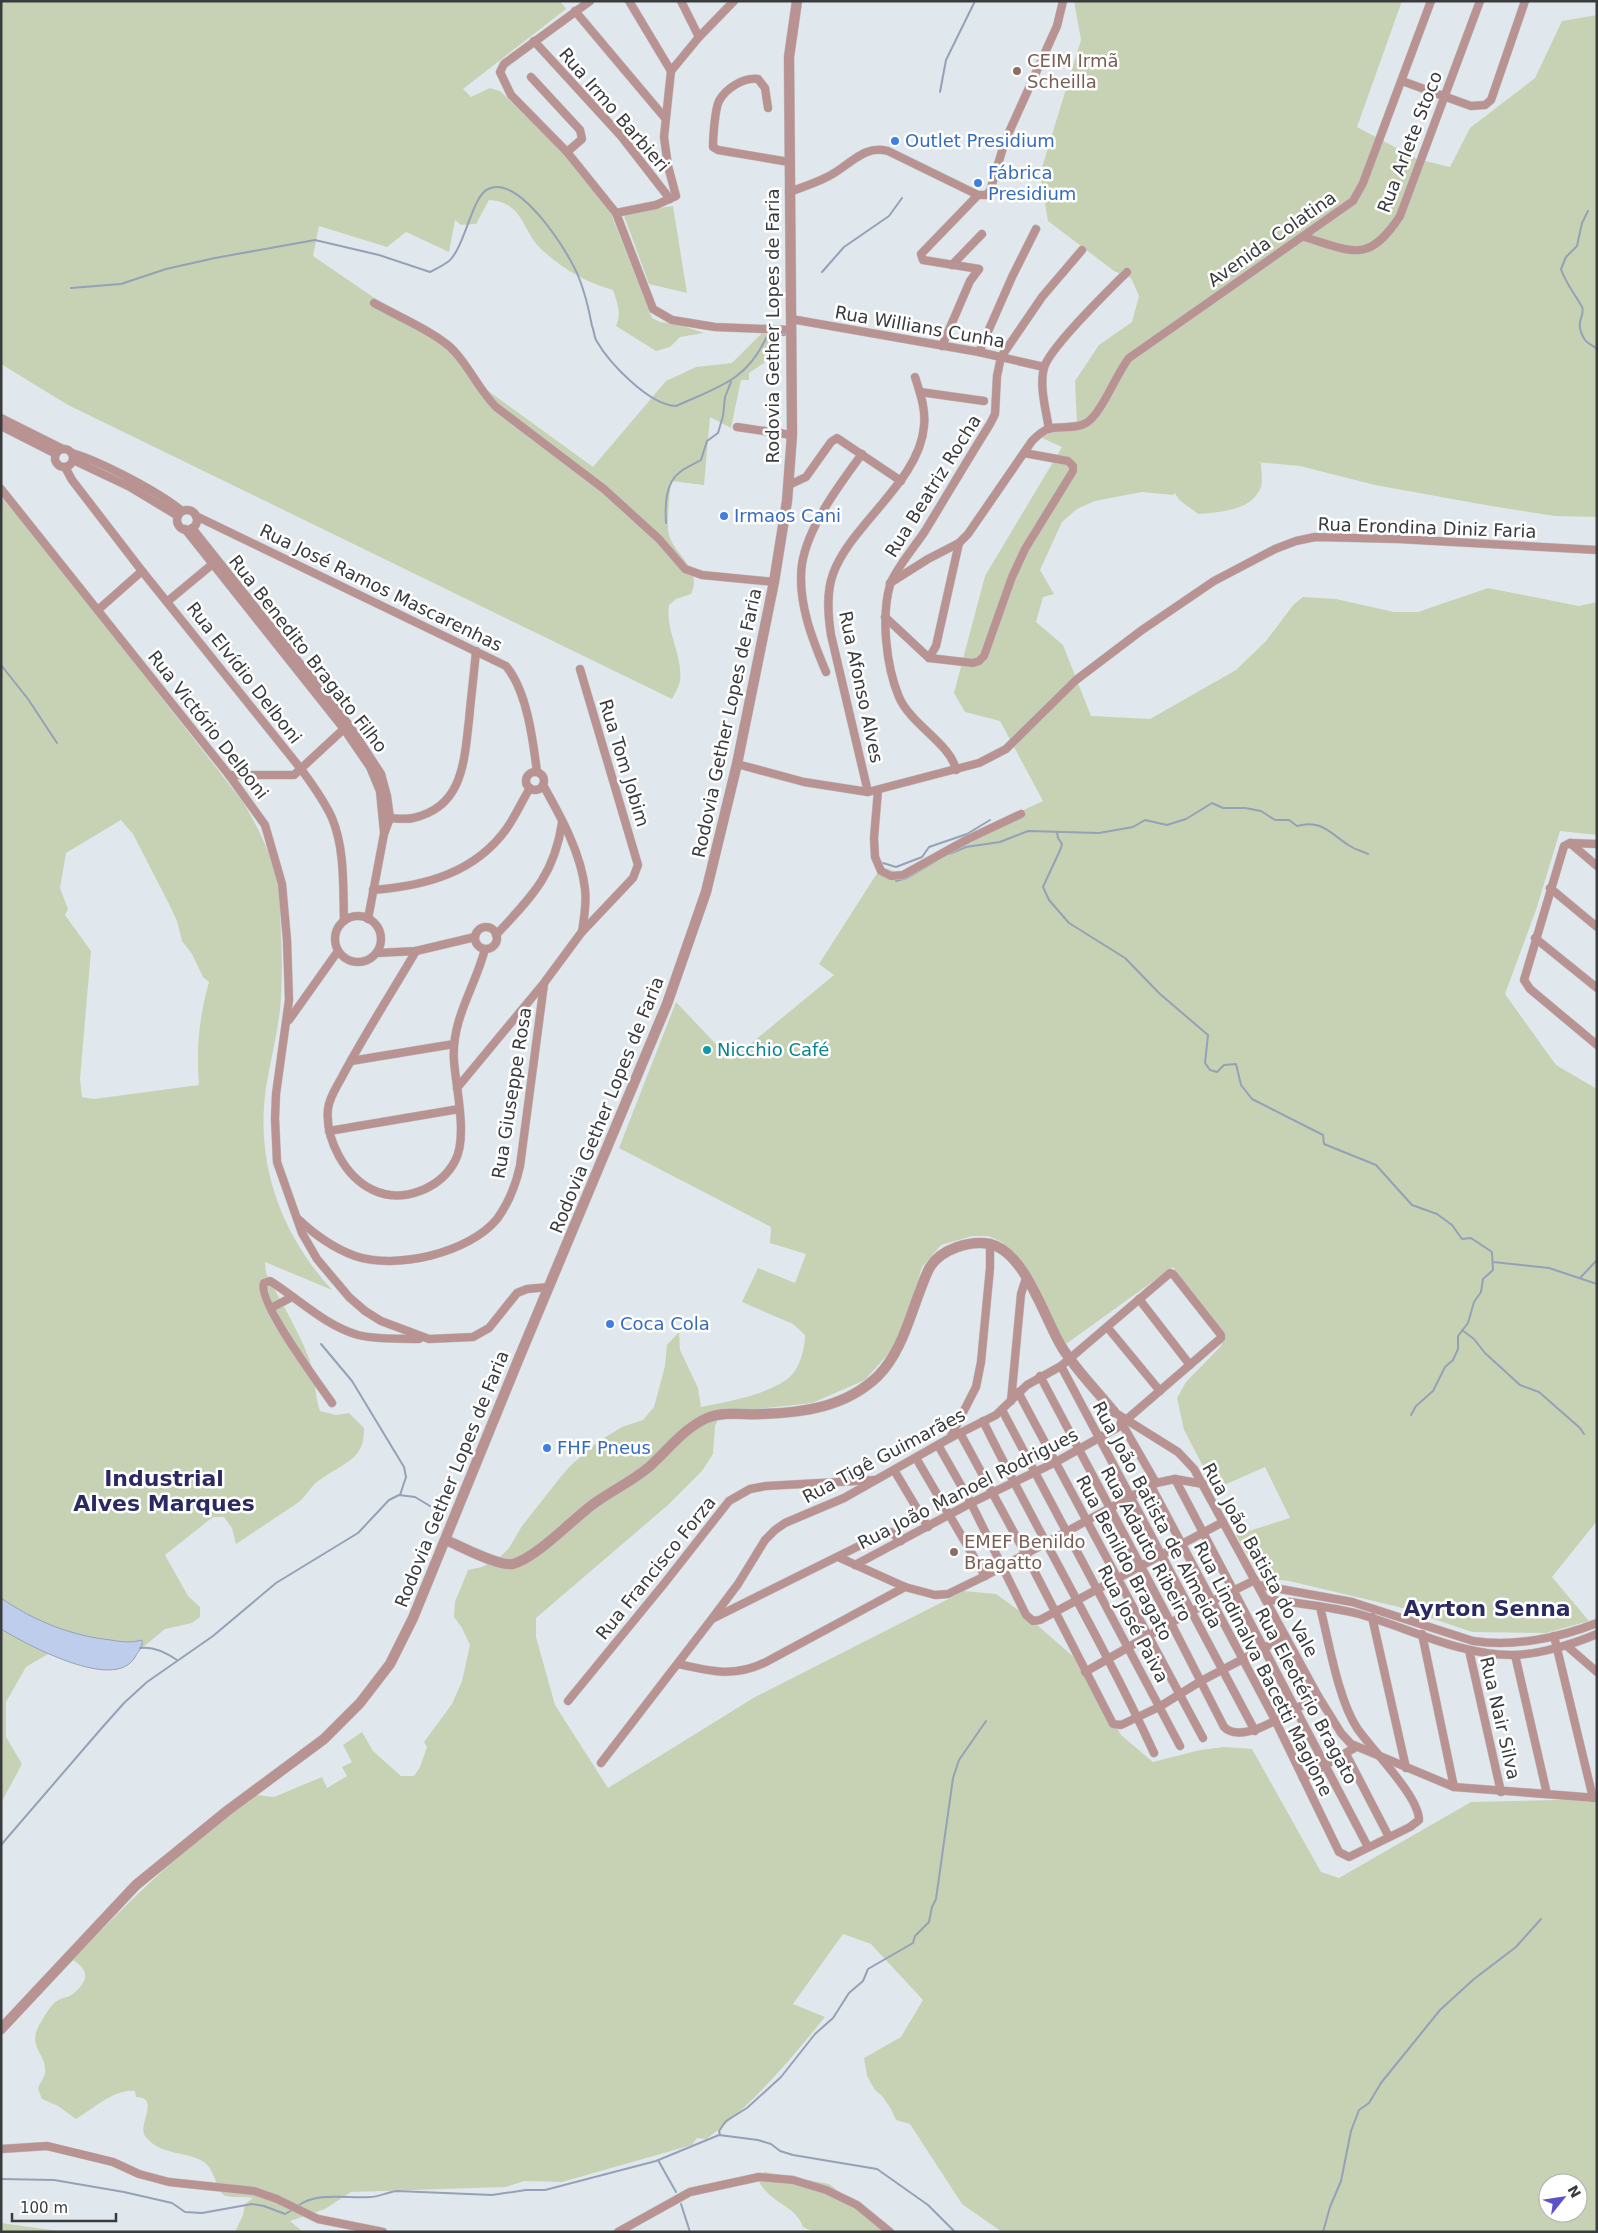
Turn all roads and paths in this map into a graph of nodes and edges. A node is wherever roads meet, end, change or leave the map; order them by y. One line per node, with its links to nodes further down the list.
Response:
1 (590, 1): 10 (street)
2 (629, 1): 13 (street)
3 (681, 1): 11 (street)
4 (734, 1): 11 (street)
5 (797, 1): 20 (street, Rodovia Gether Lopes de Faria)
6 (1063, 1): 22 (street)
7 (1431, 1): 15 (street, Avenida Colatina)
8 (1480, 1): 16 (street, Rua Arlete Stoco)
9 (1525, 1): 16 (street)
10 (575, 12): 12 (street); 18 (street)
11 (699, 37): 13 (street)
12 (534, 41): 19 (street); 23 (street, Rua Irmo Barbieri)
13 (671, 71): 18 (street)
14 (532, 77): 19 (street)
15 (1402, 82): 16 (street); 27 (street, Avenida Colatina)
16 (1443, 96): 27 (street, Rua Arlete Stoco)
17 (768, 108): 20 (street)
18 (665, 118): 23 (street)
19 (567, 152): 24 (street)
20 (789, 162): 21 (street, Rodovia Gether Lopes de Faria)
21 (789, 192): 22 (street); 32 (street, Rodovia Gether Lopes de Faria)
22 (978, 195): 29 (street)
23 (670, 199): 24 (street)
24 (616, 213): 33 (street)
25 (1036, 229): 35 (street)
26 (982, 234): 29 (street)
27 (1304, 237): 44 (street, Avenida Colatina)
28 (1082, 250): 36 (street, Rua Beatriz Rocha)
29 (952, 265): 34 (street)
30 (1127, 272): 37 (street)
31 (374, 303): 62 (street)
32 (791, 319): 33 (street, Rodovia Gether Lopes de Faria); 34 (street, Rua Willians Cunha)
33 (791, 330): 45 (street, Rodovia Gether Lopes de Faria)
34 (942, 346): 35 (street, Rua Willians Cunha)
35 (979, 352): 36 (street, Rua Willians Cunha)
36 (1001, 357): 37 (street, Rua Willians Cunha); 63 (street, Rua Beatriz Rocha)
37 (1044, 367): 44 (street)
38 (916, 377): 39 (street, Rua Afonso Alves)
39 (920, 392): 40 (street); 52 (street, Rua Afonso Alves)
40 (984, 401)
41 (1, 418): 46 (street)
42 (1, 426): 48 (street)
43 (737, 427): 45 (street)
44 (1049, 429): 47 (street)
45 (792, 435): 53 (street, Rodovia Gether Lopes de Faria)
46 (63, 449): 48 (street); 50 (street)
47 (1024, 453): 58 (street); 68 (street)
48 (56, 454): 51 (street)
49 (862, 454): 52 (street); 53 (street); 70 (street)
50 (72, 456): 51 (street); 55 (street)
51 (65, 467): 61 (street, Rua Elvídio Delboni)
52 (901, 481): 80 (street, Rua Afonso Alves)
53 (789, 485): 62 (street, Rodovia Gether Lopes de Faria)
54 (1, 489): 65 (street, Rua Victório Delboni)
55 (180, 514): 56 (street); 57 (street)
56 (196, 516): 57 (street); 67 (street, Rua José Ramos Mascarenhas)
57 (188, 528): 60 (street, Rua Benedito Bragato Filho)
58 (959, 543): 63 (street); 68 (street)
59 (1597, 550): 74 (street, Rua Erondina Diniz Faria)
60 (214, 563): 64 (street); 71 (street, Rua Benedito Bragato Filho)
61 (142, 571): 64 (street, Rua Elvídio Delboni); 65 (street)
62 (774, 582): 72 (street, Rodovia Gether Lopes de Faria)
63 (890, 583): 66 (street)
64 (168, 601): 73 (street, Rua Elvídio Delboni)
65 (99, 609): 76 (street, Rua Victório Delboni)
66 (885, 617): 68 (street); 74 (street)
67 (476, 651): 75 (street, Rua José Ramos Mascarenhas); 82 (street)
68 (929, 658)
69 (580, 670): 92 (street, Rua Tom Jobim)
70 (826, 672)
71 (347, 727): 73 (street); 82 (street, Rua Benedito Bragato Filho)
72 (737, 764): 80 (street, Rua Erondina Diniz Faria); 112 (street, Rodovia Gether Lopes de Faria)
73 (300, 769): 76 (street); 90 (street, Rua Elvídio Delboni)
74 (956, 770): 79 (street, Rua Erondina Diniz Faria)
75 (538, 772): 77 (street); 78 (street)
76 (229, 775): 102 (street, Rua Victório Delboni)
77 (543, 786): 78 (street); 83 (street)
78 (530, 788): 88 (street)
79 (878, 790): 80 (street, Rua Erondina Diniz Faria); 81 (street)
80 (868, 792)
81 (1021, 814)
82 (386, 818): 88 (street, Rua Benedito Bragato Filho)
83 (562, 823): 92 (street); 93 (street)
84 (1570, 843): 85 (street); 86 (street); 87 (street)
85 (1597, 844)
86 (1597, 866)
87 (1550, 888): 91 (street); 95 (street)
88 (373, 890): 89 (street, Rua Benedito Bragato Filho)
89 (368, 919): 90 (street); 99 (street)
90 (344, 921): 97 (street)
91 (1597, 927)
92 (581, 932): 100 (street)
93 (496, 935): 94 (street); 96 (street)
94 (475, 937): 96 (street); 98 (street)
95 (1535, 938): 101 (street); 104 (street)
96 (485, 949): 103 (street)
97 (338, 951): 99 (street); 102 (street)
98 (416, 951): 99 (street); 105 (street)
99 (377, 953)
100 (544, 983): 106 (street); 109 (street, Rua Giuseppe Rosa)
101 (1597, 988)
102 (287, 1021): 109 (street, Rua Victório Delboni)
103 (454, 1044): 105 (street); 106 (street)
104 (1597, 1045)
105 (351, 1060): 108 (street)
106 (457, 1088): 107 (street)
107 (459, 1109): 108 (street); 108 (street)
108 (329, 1130)
109 (296, 1218): 118 (street, Rua Victório Delboni)
110 (990, 1244): 111 (street); 132 (street); 155 (street)
111 (1026, 1278): 119 (street); 125 (street)
112 (550, 1287): 118 (street); 155 (street, Rodovia Gether Lopes de Faria)
113 (292, 1296): 115 (street); 115 (street); 118 (street)
114 (1139, 1299): 116 (street, Rua Tigê Guimarães); 117 (street, Rua Tigê Guimarães); 120 (street)
115 (271, 1308): 126 (street)
116 (1108, 1328): 119 (street, Rua Tigê Guimarães); 123 (street)
117 (1221, 1335): 120 (street, Rua João Manoel Rodrigues)
118 (429, 1339)
119 (1070, 1358): 121 (street, Rua Tigê Guimarães); 128 (street)
120 (1190, 1365): 123 (street, Rua João Manoel Rodrigues)
121 (1061, 1366): 122 (street, Rua Tigê Guimarães); 133 (street, Rua João Batista de Almeida)
122 (1040, 1376): 124 (street, Rua Tigê Guimarães); 135 (street, Rua Adauto Ribeiro)
123 (1160, 1391): 130 (street, Rua João Manoel Rodrigues)
124 (1018, 1392): 125 (street, Rua Tigê Guimarães); 137 (street, Rua Benildo Bragato)
125 (1011, 1401): 127 (street, Rua Tigê Guimarães)
126 (332, 1402)
127 (1002, 1410): 129 (street, Rua Tigê Guimarães); 139 (street, Rua José Paiva)
128 (1114, 1412): 130 (street, Rua Lindinalva Bacetti Magione)
129 (983, 1421): 131 (street, Rua Tigê Guimarães); 142 (street)
130 (1124, 1422): 133 (street, Rua João Manoel Rodrigues); 143 (street, Rua João Batista do Vale); 144 (street, Rua Lindinalva Bacetti Magione)
131 (960, 1433): 132 (street, Rua Tigê Guimarães); 145 (street)
132 (950, 1438): 134 (street, Rua Tigê Guimarães)
133 (1098, 1438): 135 (street, Rua João Manoel Rodrigues); 146 (street, Rua João Batista de Almeida)
134 (938, 1445): 136 (street, Rua Tigê Guimarães); 147 (street)
135 (1078, 1449): 137 (street, Rua João Manoel Rodrigues); 148 (street, Rua Adauto Ribeiro)
136 (916, 1458): 138 (street, Rua Tigê Guimarães); 149 (street)
137 (1056, 1462): 139 (street, Rua João Manoel Rodrigues); 150 (street, Rua Benildo Bragato)
138 (894, 1470): 141 (street, Rua Tigê Guimarães); 152 (street)
139 (1035, 1472): 142 (street, Rua João Manoel Rodrigues); 153 (street, Rua José Paiva)
140 (1175, 1479): 143 (street); 144 (street); 154 (street, Rua Eleotério Bragato)
141 (876, 1480): 178 (street, Rua Tigê Guimarães); 201 (street, Rua Francisco Forza)
142 (1013, 1483): 145 (street, Rua João Manoel Rodrigues); 157 (street)
143 (1203, 1484): 151 (street, Rua João Batista do Vale)
144 (1154, 1485): 146 (street); 158 (street, Rua Lindinalva Bacetti Magione)
145 (991, 1493): 147 (street, Rua João Manoel Rodrigues); 159 (street)
146 (1130, 1498): 148 (street); 160 (street, Rua João Batista de Almeida)
147 (971, 1503): 149 (street, Rua João Manoel Rodrigues); 163 (street)
148 (1109, 1509): 150 (street); 164 (street, Rua Adauto Ribeiro)
149 (949, 1515): 152 (street, Rua João Manoel Rodrigues); 165 (street)
150 (1088, 1521): 153 (street); 166 (street, Rua Benildo Bragato)
151 (1223, 1522): 154 (street); 167 (street, Rua João Batista do Vale)
152 (928, 1527): 156 (street, Rua João Manoel Rodrigues)
153 (1067, 1532): 157 (street); 169 (street, Rua José Paiva)
154 (1203, 1532): 158 (street); 170 (street, Rua Eleotério Bragato)
155 (446, 1540): 223 (street, Rodovia Gether Lopes de Faria)
156 (901, 1542): 161 (street); 162 (street, Rua João Manoel Rodrigues)
157 (1046, 1543): 159 (street); 172 (street)
158 (1181, 1543): 160 (street); 173 (street, Rua Lindinalva Bacetti Magione)
159 (1025, 1553): 163 (street); 175 (street)
160 (1159, 1554): 164 (street); 176 (street, Rua João Batista de Almeida)
161 (838, 1557): 162 (street); 178 (street)
162 (855, 1565): 168 (street)
163 (1003, 1566): 165 (street); 175 (street)
164 (1140, 1566): 166 (street); 179 (street, Rua Adauto Ribeiro)
165 (985, 1576): 168 (street)
166 (1118, 1577): 169 (street); 183 (street, Rua Benildo Bragato)
167 (1256, 1583): 170 (street); 171 (street, Rua João Batista do Vale); 184 (street)
168 (905, 1587): 194 (street)
169 (1098, 1589): 172 (street); 187 (street, Rua José Paiva)
170 (1234, 1589): 173 (street); 189 (street, Rua Eleotério Bragato)
171 (1265, 1599): 174 (street); 185 (street, Rua João Batista do Vale)
172 (1076, 1600): 175 (street); 192 (street)
173 (1212, 1601): 176 (street); 193 (street, Rua Lindinalva Bacetti Magione)
174 (1320, 1607): 177 (street); 212 (street)
175 (1055, 1612): 196 (street)
176 (1190, 1612): 179 (street); 195 (street, Rua João Batista de Almeida)
177 (1372, 1617): 181 (street); 215 (street)
178 (711, 1620): 194 (street, Rua Tigê Guimarães)
179 (1171, 1623): 183 (street); 198 (street, Rua Adauto Ribeiro)
180 (1597, 1623): 184 (street)
181 (1422, 1634): 190 (street); 217 (street)
182 (1597, 1634): 186 (street)
183 (1148, 1635): 187 (street); 199 (street, Rua Benildo Bragato)
184 (1554, 1636): 188 (street)
185 (1285, 1637): 189 (street); 200 (street, Rua João Batista do Vale)
186 (1566, 1646): 188 (street); 197 (street)
187 (1128, 1647): 192 (street); 202 (street, Rua José Paiva)
188 (1557, 1647): 191 (street); 220 (street)
189 (1264, 1648): 193 (street); 203 (street, Rua Eleotério Bragato)
190 (1469, 1650): 191 (street); 218 (street, Rua Nair Silva)
191 (1515, 1656): 219 (street)
192 (1107, 1658): 196 (street); 204 (street)
193 (1243, 1659): 195 (street); 205 (street, Rua Lindinalva Bacetti Magione)
194 (678, 1664): 213 (street, Rua Tigê Guimarães)
195 (1222, 1670): 198 (street); 206 (street, Rua João Batista de Almeida)
196 (1085, 1672): 204 (street)
197 (1597, 1672)
198 (1201, 1681): 199 (street); 206 (street, Rua Adauto Ribeiro)
199 (1180, 1694): 202 (street); 207 (street, Rua Benildo Bragato)
200 (1318, 1696): 203 (street); 209 (street, Rua João Batista do Vale)
201 (568, 1701)
202 (1159, 1707): 204 (street); 208 (street, Rua José Paiva)
203 (1295, 1708): 205 (street); 214 (street, Rua Eleotério Bragato)
204 (1137, 1717): 210 (street)
205 (1275, 1720): 206 (street); 216 (street, Rua Lindinalva Bacetti Magione)
206 (1255, 1731)
207 (1203, 1738)
208 (1180, 1746)
209 (1356, 1747): 211 (street); 212 (street)
210 (1154, 1753)
211 (1346, 1754): 214 (street); 221 (street)
212 (1377, 1755): 215 (street); 221 (street)
213 (601, 1763)
214 (1326, 1766): 216 (street); 222 (street, Rua Eleotério Bragato)
215 (1406, 1768): 217 (street)
216 (1304, 1778): 222 (street, Rua Lindinalva Bacetti Magione)
217 (1454, 1787): 218 (street)
218 (1501, 1792): 219 (street)
219 (1547, 1794): 220 (street)
220 (1595, 1798)
221 (1389, 1836): 222 (street)
222 (1368, 1847)
223 (1, 2029)
224 (1, 2149): 225 (street)
225 (383, 2232)
226 (618, 2232): 227 (street)
227 (890, 2232)

